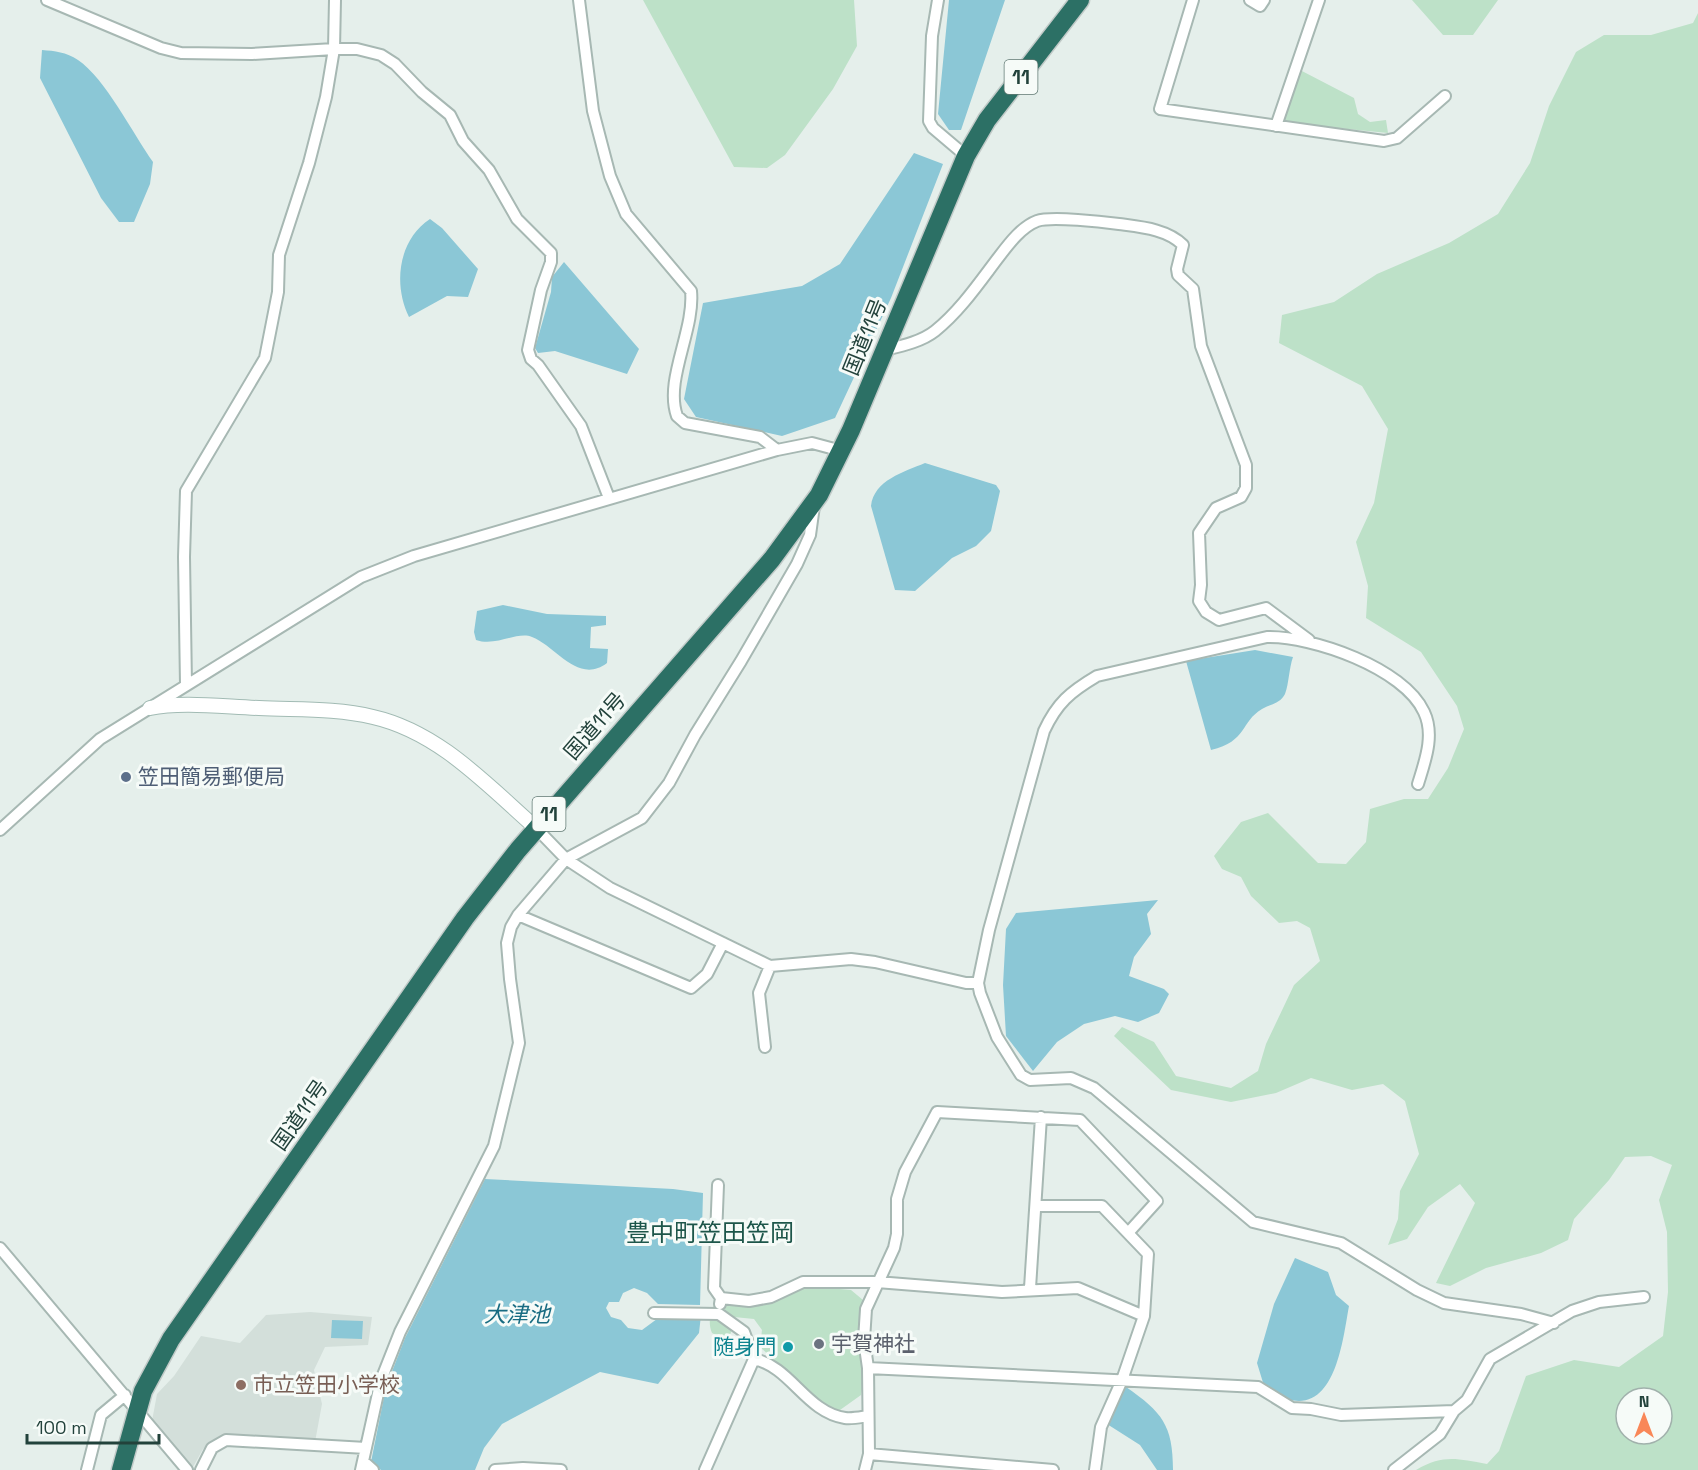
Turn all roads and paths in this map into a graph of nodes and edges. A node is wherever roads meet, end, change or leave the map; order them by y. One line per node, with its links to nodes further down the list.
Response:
1 (47, 0): 10 (street)
2 (335, 0): 10 (street)
3 (579, 0): 15 (street)
4 (938, 0): 13 (street)
5 (1080, 0): 13 (highway, 国道11号 / 11)
6 (1193, 0): 12 (street)
7 (1250, 0): 8 (street)
8 (1264, 0)
9 (1319, 0): 12 (street)
10 (334, 49): 17 (street); 20 (street)
11 (1446, 96): 12 (street)
12 (1276, 126)
13 (966, 156): 14 (highway, 国道11号 / 11)
14 (884, 350): 16 (highway, 国道11号 / 11); 19 (street)
15 (777, 450): 16 (street); 17 (street)
16 (842, 451): 18 (highway, 国道11号 / 11)
17 (609, 498): 20 (street)
18 (814, 501): 23 (highway, 国道11号 / 11); 25 (street)
19 (1317, 646): 22 (street); 29 (street)
20 (186, 685): 21 (street)
21 (150, 708): 23 (street); 24 (street)
22 (1418, 784)
23 (536, 828): 25 (street); 47 (highway, 国道11号 / 11)
24 (0, 830)
25 (566, 859): 26 (street); 27 (street)
26 (518, 915): 27 (street); 50 (street)
27 (723, 944): 28 (street)
28 (770, 966): 29 (street); 30 (street)
29 (978, 983): 43 (street)
30 (765, 1047)
31 (1041, 1117): 33 (street); 34 (street); 36 (street)
32 (718, 1185): 39 (street)
33 (1036, 1206): 34 (street); 37 (street)
34 (1128, 1233): 42 (street)
35 (0, 1248): 47 (street)
36 (877, 1282): 37 (street); 39 (street); 45 (street)
37 (1030, 1288): 42 (street)
38 (1644, 1297): 43 (street)
39 (721, 1298): 41 (street)
40 (654, 1312): 41 (street)
41 (719, 1314): 44 (street)
42 (1144, 1316): 46 (street)
43 (1554, 1323): 48 (street)
44 (754, 1359): 49 (street); 60 (street)
45 (868, 1368): 46 (street); 49 (street)
46 (1122, 1380): 48 (street); 63 (street)
47 (131, 1402): 53 (street); 54 (highway, 国道11号 / 11); 55 (street)
48 (1454, 1411): 64 (street)
49 (868, 1416): 51 (street)
50 (366, 1448): 52 (street); 56 (street)
51 (868, 1454): 61 (street); 62 (street)
52 (362, 1466): 57 (street)
53 (87, 1470)
54 (121, 1470)
55 (187, 1470)
56 (201, 1470)
57 (374, 1470)
58 (495, 1470): 59 (street)
59 (561, 1470)
60 (705, 1470)
61 (865, 1470)
62 (1053, 1470)
63 (1095, 1470)
64 (1394, 1470)

